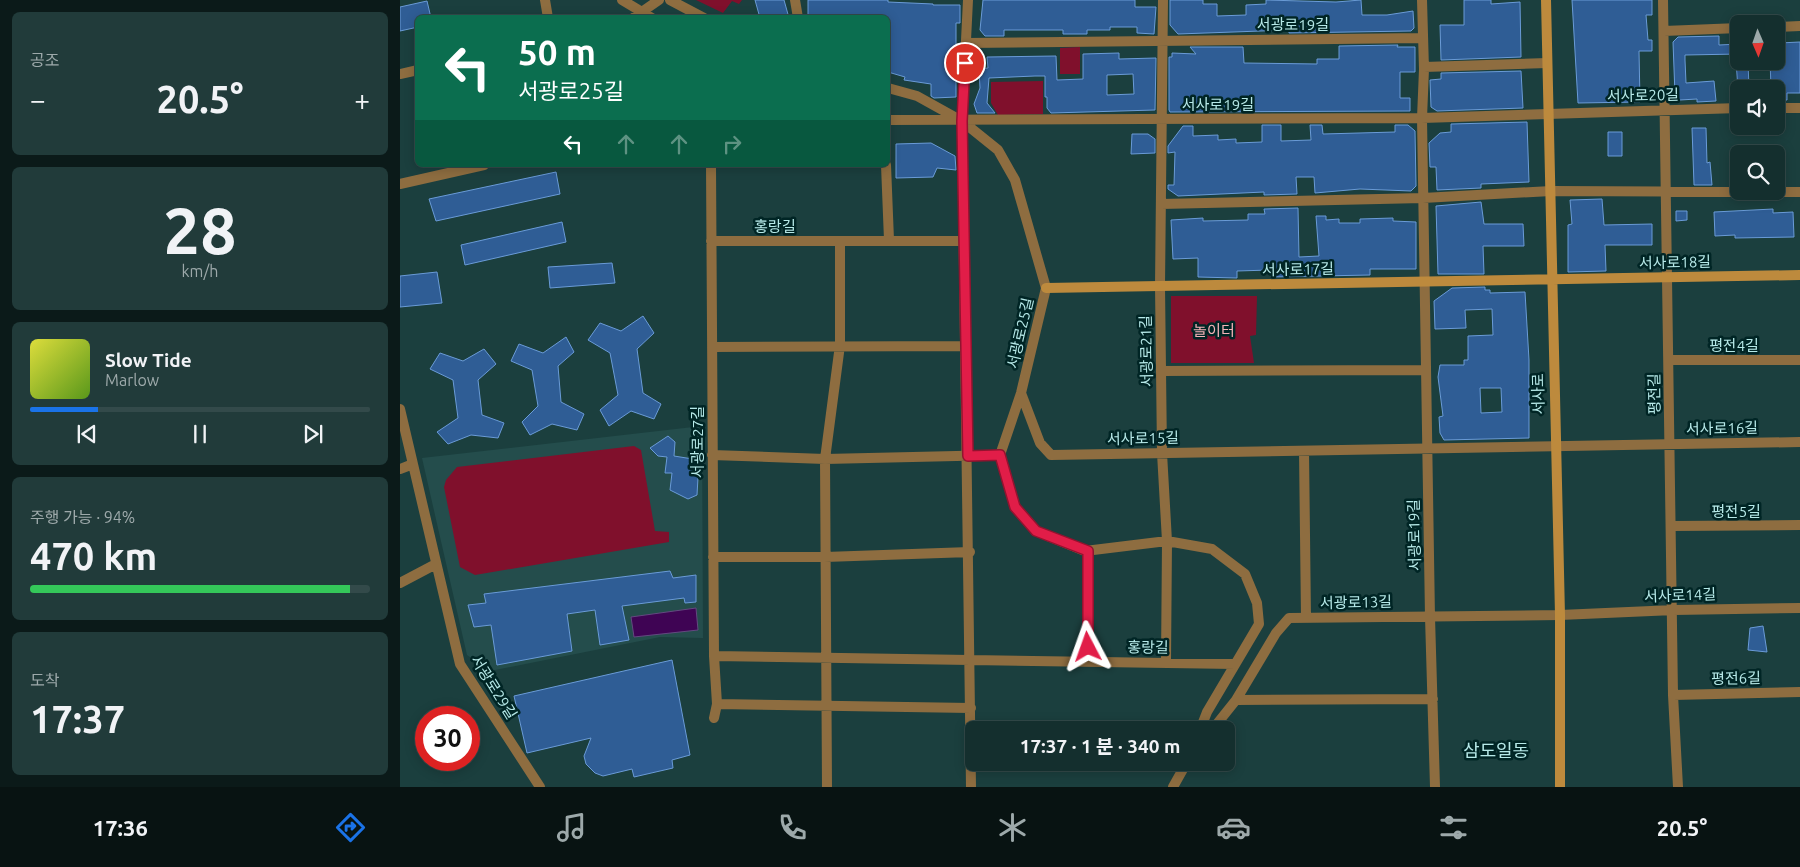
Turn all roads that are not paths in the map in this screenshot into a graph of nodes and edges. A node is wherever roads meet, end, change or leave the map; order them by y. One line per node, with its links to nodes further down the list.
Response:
1 (545, 0): 12 (street)
2 (622, 0): 11 (street)
3 (659, 0): 11 (street)
4 (670, 0): 13 (street)
5 (795, 0): 14 (street)
6 (968, 0): 21 (street)
7 (1163, 0): 20 (street, 서광로21길)
8 (1422, 0): 19 (street, 서광로19길)
9 (1546, 0): 22 (street, 서사로)
10 (1663, 0): 18 (street, 평전길)
11 (637, 14)
12 (548, 15)
13 (698, 15)
14 (798, 15)
15 (1800, 26): 16 (street)
16 (1785, 27)
17 (1730, 28): 18 (street)
18 (1664, 31): 30 (street, 평전길)
19 (1422, 38): 20 (street, 서광로19길); 23 (street, 서광로19길)
20 (1163, 40): 21 (street); 33 (street, 서광로21길)
21 (966, 43): 35 (street)
22 (1547, 63): 23 (street); 31 (street, 서사로)
23 (1424, 67): 32 (street, 서광로19길)
24 (415, 71): 25 (street)
25 (400, 74)
26 (890, 89): 35 (street, 서광로25길)
27 (1730, 108): 30 (street, 서사로20길)
28 (1785, 108): 29 (street)
29 (1800, 108)
30 (1666, 109): 31 (street, 서사로20길); 42 (street, 평전길)
31 (1549, 112): 32 (street, 서사로19길); 40 (street, 서사로)
32 (1422, 118): 33 (street, 서사로19길); 43 (street, 서광로19길)
33 (1163, 119): 35 (street, 서사로19길); 44 (street, 서광로21길)
34 (890, 120): 35 (street, 서사로19길)
35 (962, 121): 46 (street); 54 (street, 서광로25길)
36 (475, 167): 39 (street)
37 (711, 167): 47 (street, 서광로27길)
38 (886, 167): 45 (street)
39 (400, 184)
40 (1551, 192): 42 (street); 43 (street); 51 (street, 서사로)
41 (1800, 192): 42 (street)
42 (1667, 193): 50 (street, 평전길)
43 (1423, 198): 44 (street); 52 (street, 서광로19길)
44 (1161, 204): 53 (street, 서광로21길)
45 (889, 240): 46 (street, 홍랑길); 48 (street, 홍랑길)
46 (964, 240): 56 (street)
47 (711, 241): 48 (street, 홍랑길); 57 (street, 서광로27길)
48 (840, 241): 55 (street)
49 (1800, 275): 50 (street, 서사로18길)
50 (1668, 277): 51 (street, 서사로18길); 58 (street, 평전길)
51 (1551, 279): 52 (street, 서사로17길); 66 (street, 서사로)
52 (1424, 282): 53 (street, 서사로17길); 60 (street, 서광로19길)
53 (1160, 286): 54 (street, 서사로17길); 61 (street, 서광로21길)
54 (1046, 288): 62 (street, 서광로25길)
55 (840, 345): 56 (street); 57 (street); 73 (street)
56 (966, 346): 72 (street)
57 (712, 347): 70 (street, 서광로27길)
58 (1669, 360): 59 (street, 평전4길); 65 (street, 평전길)
59 (1800, 360)
60 (1426, 370): 61 (street); 67 (street, 서광로19길)
61 (1161, 371): 69 (street, 서광로21길)
62 (1021, 393): 69 (street, 서사로15길); 71 (street, 서광로25길)
63 (400, 409): 74 (street, 서광로29길)
64 (1800, 442): 65 (street, 서사로16길)
65 (1670, 444): 66 (street, 서사로16길); 77 (street, 평전길)
66 (1555, 446): 67 (street, 서사로15길); 87 (street, 서사로)
67 (1427, 449): 68 (street, 서사로15길); 88 (street, 서광로19길)
68 (1304, 451): 69 (street, 서사로15길); 89 (street)
69 (1162, 453): 78 (street, 서광로21길)
70 (712, 455): 73 (street); 81 (street, 서광로27길)
71 (1000, 455): 72 (street); 79 (street)
72 (968, 456): 73 (street); 80 (street)
73 (825, 459): 82 (street)
74 (413, 464): 75 (street); 83 (street, 서광로29길)
75 (400, 469)
76 (1800, 525): 77 (street, 평전5길)
77 (1672, 526): 86 (street, 평전길)
78 (1167, 541): 79 (street); 90 (street); 96 (street, 서광로21길)
79 (1088, 551): 95 (street)
80 (970, 552): 82 (street); 94 (street)
81 (713, 557): 82 (street); 92 (street, 서광로27길)
82 (825, 557): 93 (street)
83 (436, 564): 84 (street); 109 (street, 서광로29길)
84 (400, 583)
85 (1800, 608): 86 (street, 서사로14길)
86 (1674, 610): 87 (street, 서사로14길); 99 (street, 평전길)
87 (1560, 615): 88 (street, 서광로13길); 114 (street, 서사로)
88 (1430, 617): 89 (street, 서광로13길); 100 (street, 서광로19길)
89 (1306, 618): 91 (street, 서광로13길)
90 (1259, 624): 91 (street); 97 (street)
91 (1276, 633): 101 (street, 서광로13길)
92 (714, 656): 93 (street, 홍랑길); 102 (street, 서광로27길)
93 (825, 658): 94 (street, 홍랑길); 103 (street)
94 (971, 660): 95 (street, 홍랑길); 104 (street)
95 (1089, 661): 96 (street, 홍랑길)
96 (1166, 662): 97 (street, 홍랑길)
97 (1236, 664): 106 (street)
98 (1800, 692): 99 (street, 평전6길)
99 (1674, 695): 115 (street, 평전길)
100 (1432, 699): 101 (street); 113 (street, 서광로19길)
101 (1236, 700): 107 (street, 서광로13길)
102 (717, 704): 103 (street); 105 (street, 서광로27길)
103 (825, 706): 104 (street); 110 (street)
104 (971, 708): 111 (street)
105 (714, 718)
106 (1204, 721)
107 (1219, 721)
108 (1182, 771): 112 (street)
109 (540, 787)
110 (827, 787)
111 (971, 787)
112 (1173, 787)
113 (1436, 787)
114 (1560, 787)
115 (1678, 787)

